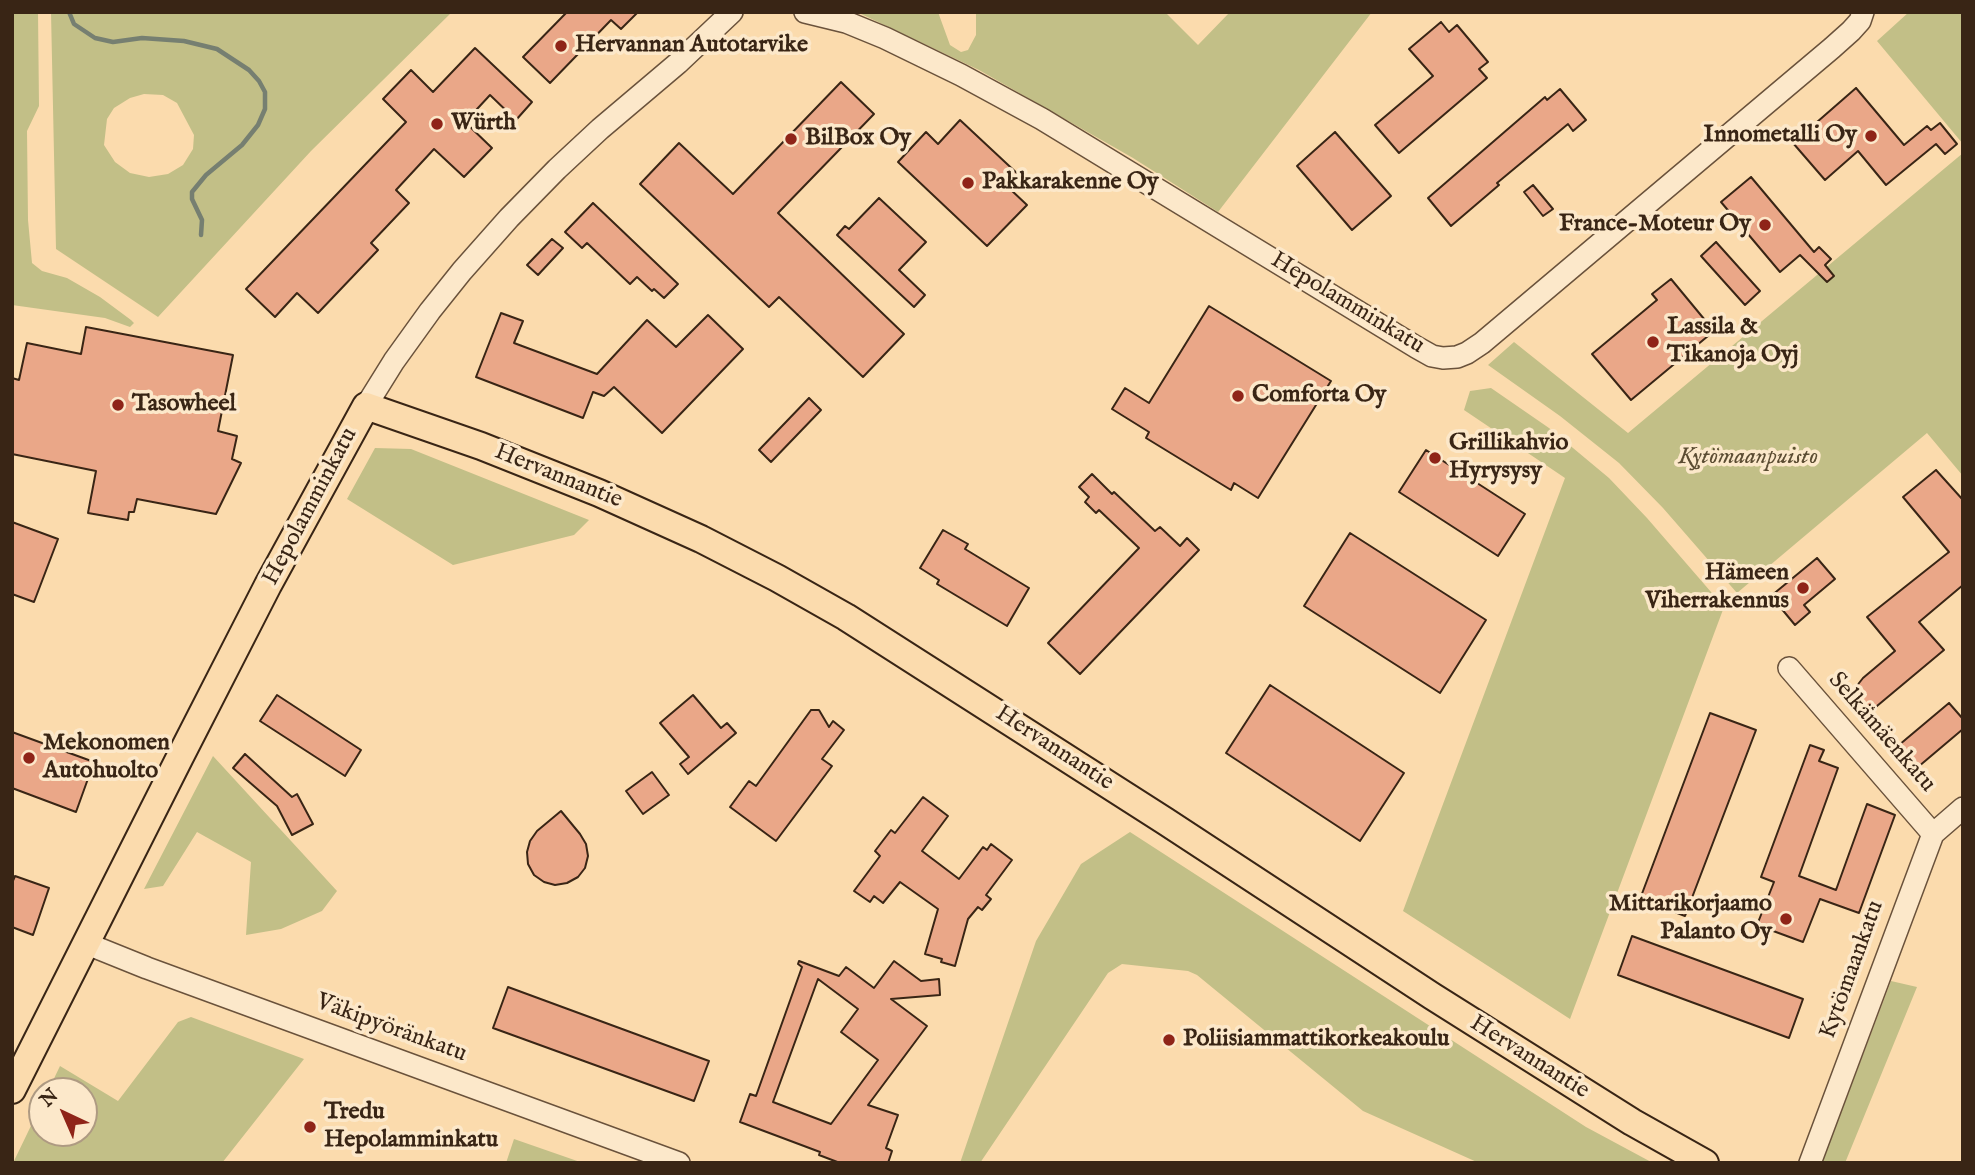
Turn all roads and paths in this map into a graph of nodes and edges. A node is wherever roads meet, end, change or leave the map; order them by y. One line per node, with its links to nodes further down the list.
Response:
1 (732, 12): 4 (street, Hepolamminkatu)
2 (805, 12): 3 (street, Hepolamminkatu)
3 (1863, 12)
4 (366, 406): 8 (main road, Hepolamminkatu); 11 (main road, Hervannantie)
5 (1789, 668): 7 (street, Selkämäenkatu)
6 (1963, 808): 7 (street, Kytömaankatu)
7 (1933, 834): 12 (street, Kytömaankatu)
8 (85, 943): 9 (main road, Hepolamminkatu); 10 (street, Väkipyöränkatu)
9 (12, 1090)
10 (680, 1163)
11 (1705, 1163)
12 (1810, 1163)

